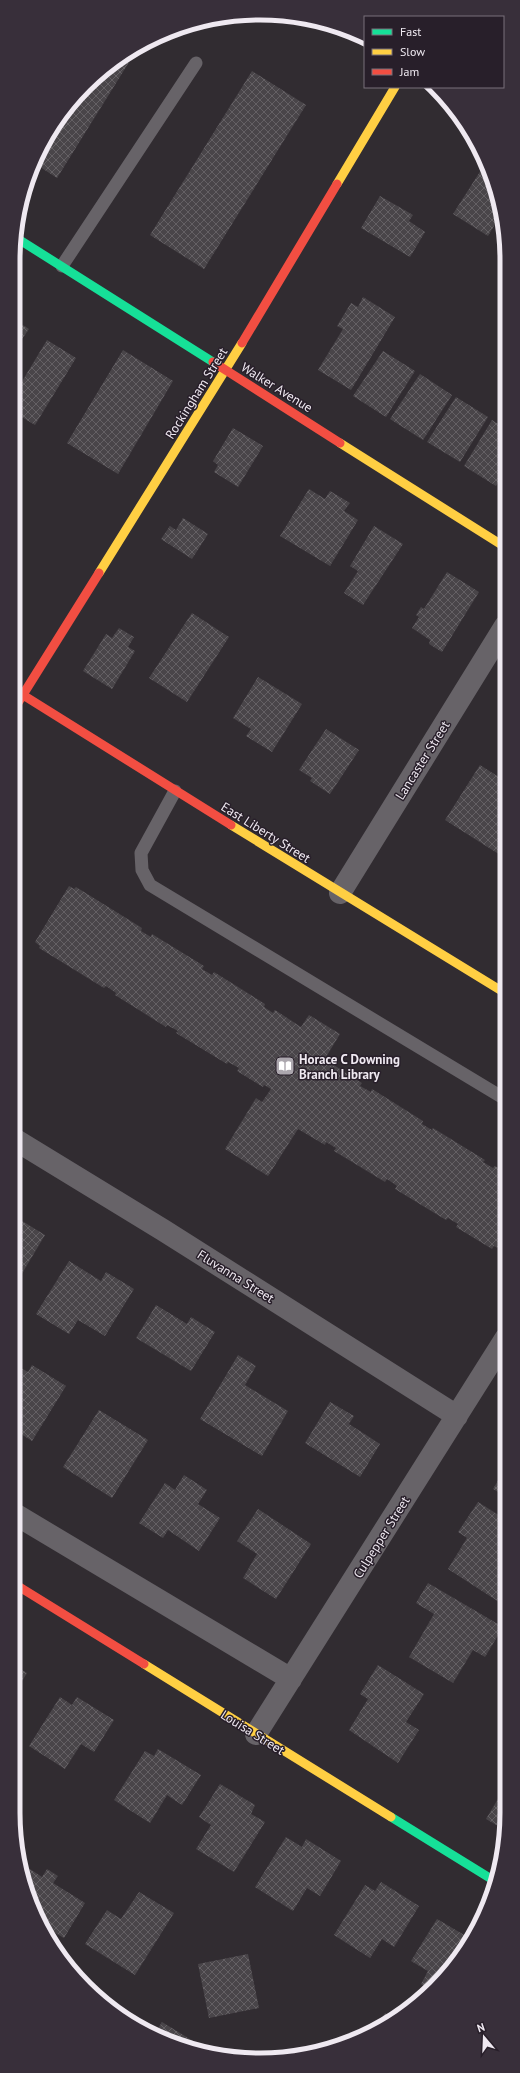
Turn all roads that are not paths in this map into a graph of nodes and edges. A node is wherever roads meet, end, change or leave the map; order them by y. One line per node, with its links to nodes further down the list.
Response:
1 (196, 63): 4 (lane)
2 (394, 88): 5 (street, Rockingham Street)
3 (21, 241): 4 (street, Walker Avenue)
4 (62, 266): 5 (street, Walker Avenue)
5 (226, 370): 6 (street, Walker Avenue); 9 (street, Rockingham Street)
6 (500, 544)
7 (500, 634): 12 (street, Lancaster Street)
8 (20, 693): 9 (street, East Liberty Street)
9 (23, 695): 10 (street, Rockingham Street); 11 (street, East Liberty Street)
10 (20, 700)
11 (175, 791): 12 (street, East Liberty Street); 14 (lane)
12 (340, 893): 13 (street, East Liberty Street)
13 (500, 990)
14 (500, 1096)
15 (20, 1143): 17 (street, Fluvanna Street)
16 (500, 1347): 17 (street, Culpepper Street)
17 (457, 1416): 20 (street, Culpepper Street)
18 (20, 1517): 20 (street)
19 (20, 1587): 21 (street, Louisa Street)
20 (291, 1679): 21 (street, Culpepper Street)
21 (256, 1734): 22 (street, Louisa Street)
22 (491, 1879)

